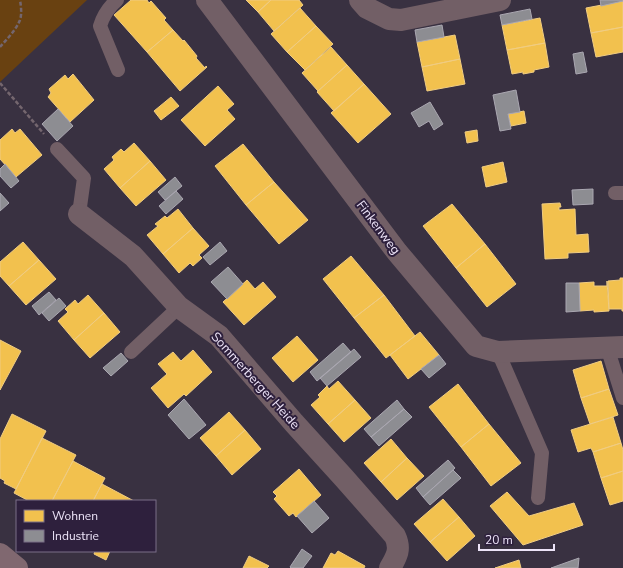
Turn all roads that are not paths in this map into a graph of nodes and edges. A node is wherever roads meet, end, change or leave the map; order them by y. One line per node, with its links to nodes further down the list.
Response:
1 (117, 0): 5 (lane)
2 (207, 0): 11 (street, Finkenweg)
3 (360, 0): 4 (street)
4 (500, 0)
5 (118, 70)
6 (57, 149): 7 (lane)
7 (79, 214): 8 (street, Sommerberger Heide)
8 (179, 307): 10 (lane); 16 (street, Sommerberger Heide)
9 (615, 347): 11 (street, Finkenweg); 12 (lane, Finkenweg)
10 (131, 352)
11 (498, 352): 13 (lane)
12 (623, 398)
13 (538, 498)
14 (0, 554): 15 (street)
15 (17, 568)
16 (390, 568)

